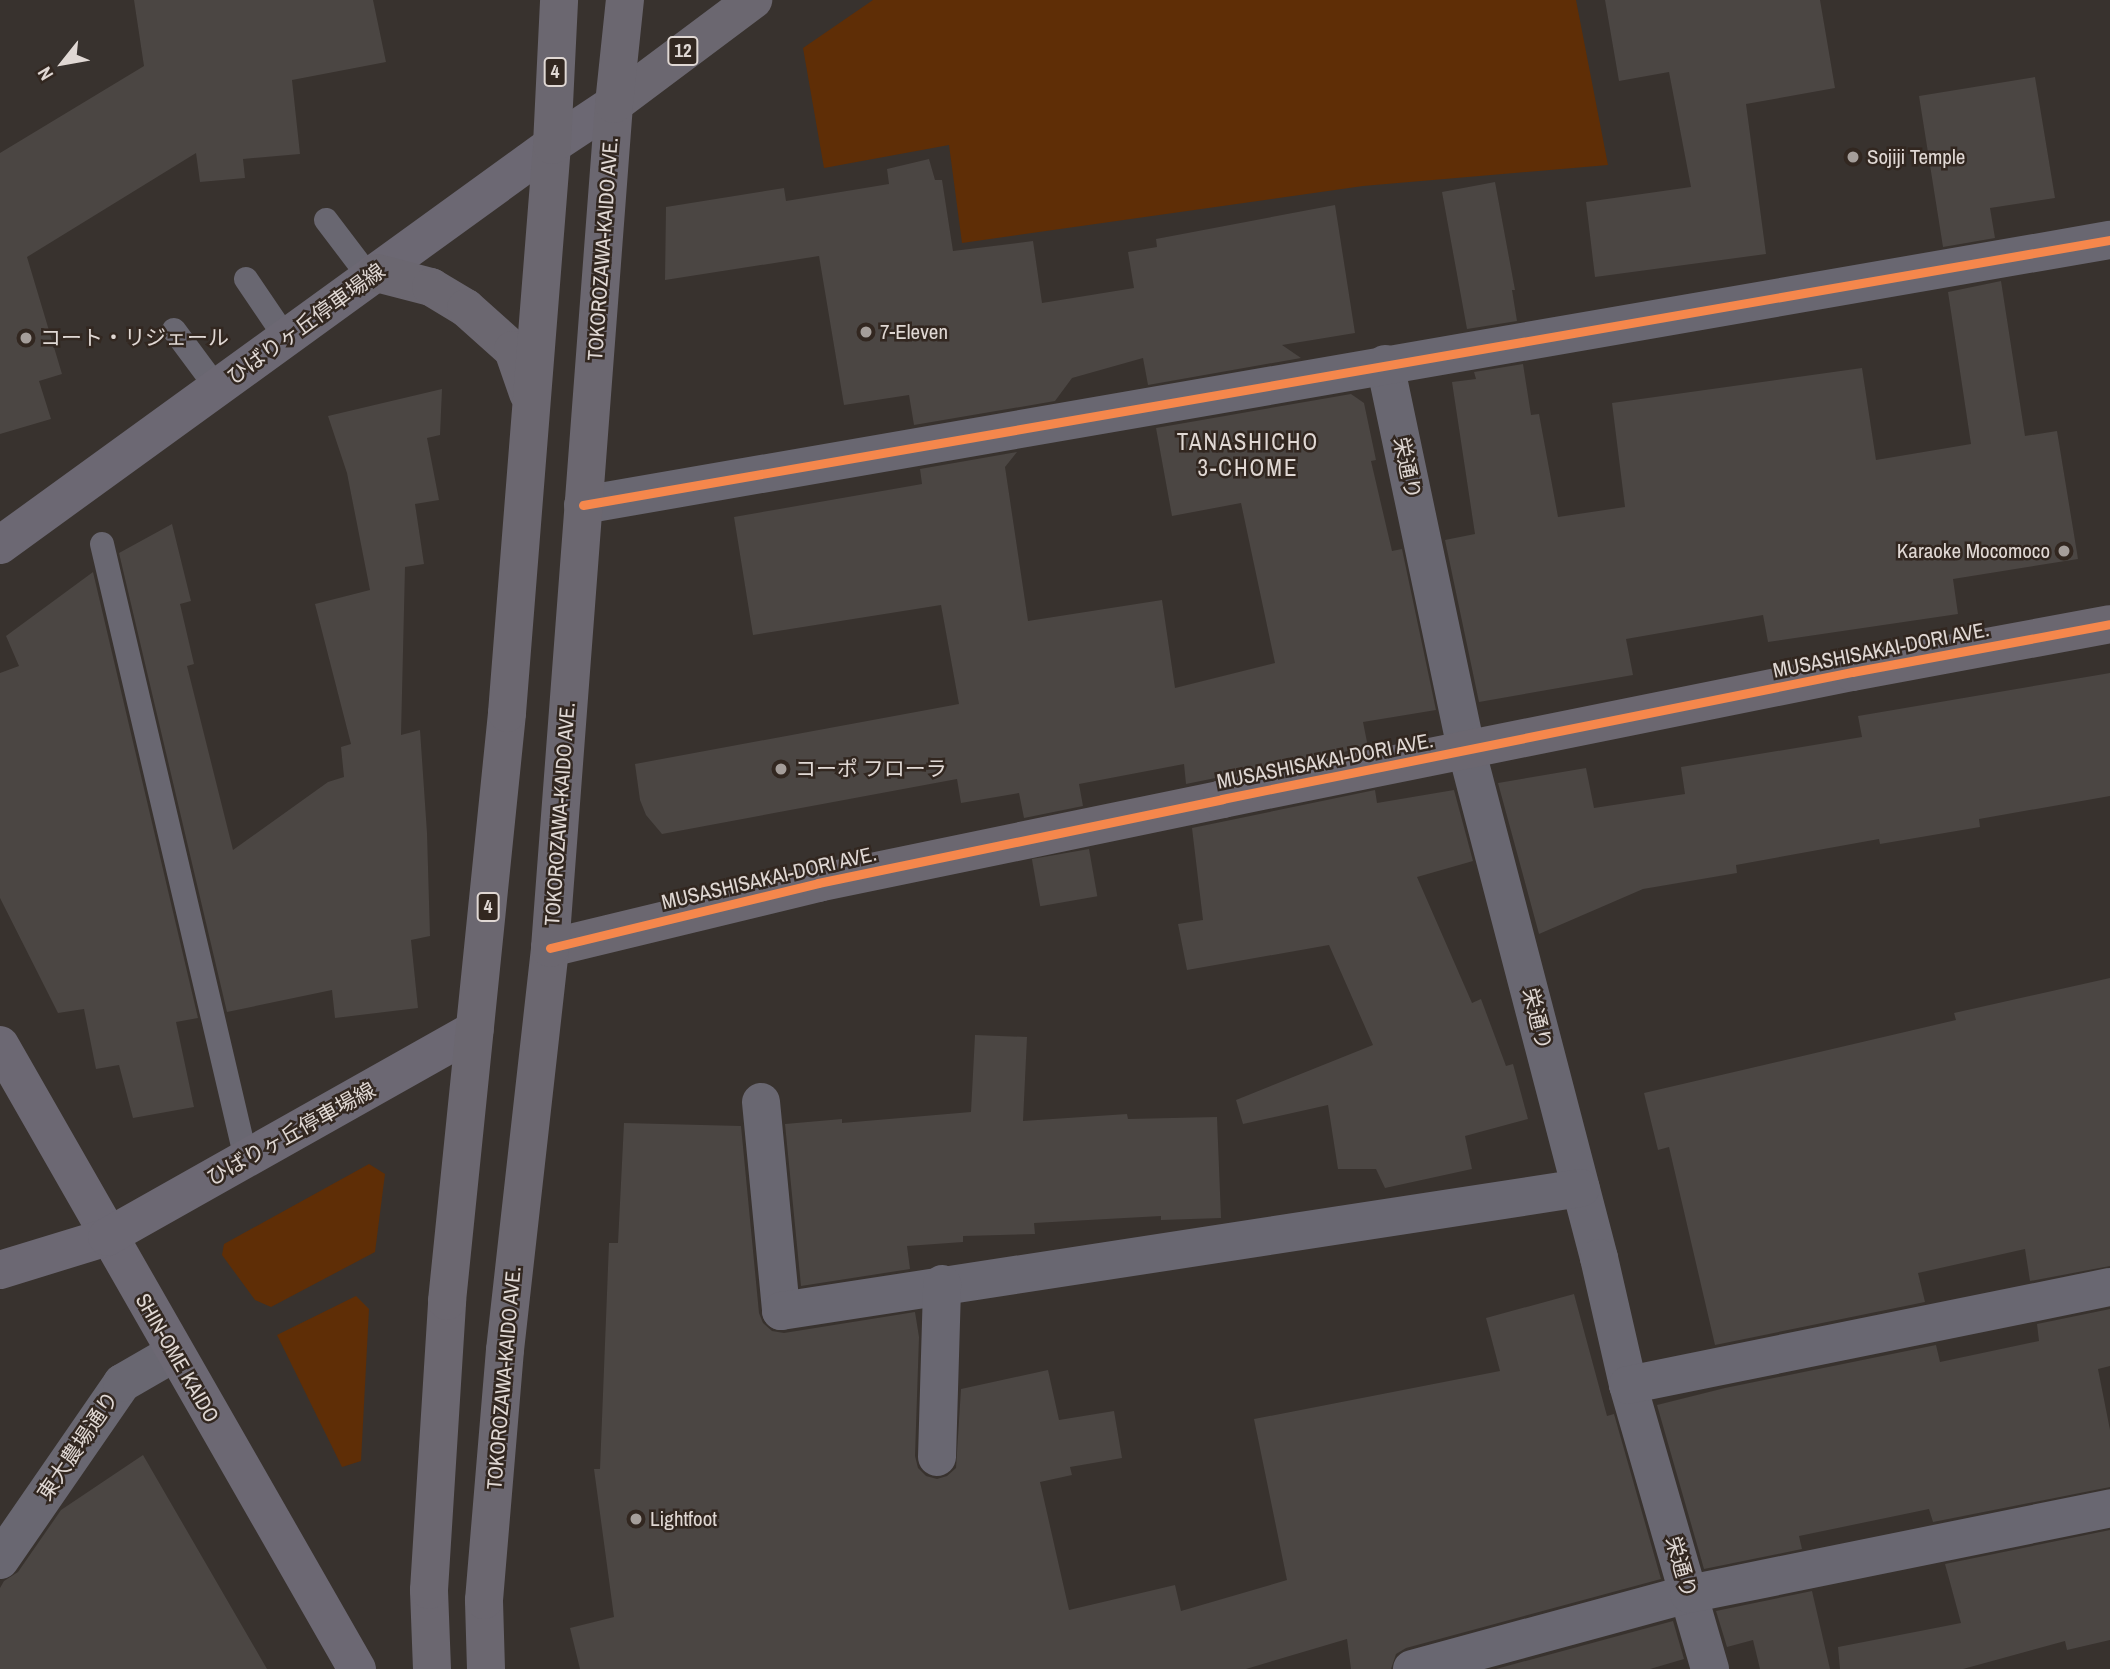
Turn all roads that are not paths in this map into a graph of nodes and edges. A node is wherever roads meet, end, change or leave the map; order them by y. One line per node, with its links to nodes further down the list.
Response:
1 (559, 0): 5 (main road, 4)
2 (625, 0): 4 (main road, TOKOROZAWA-KAIDO AVE.)
3 (753, 0): 4 (main road, 12)
4 (614, 104): 5 (main road, ひばりヶ丘停車場線); 15 (main road, TOKOROZAWA-KAIDO AVE.)
5 (552, 145): 8 (main road, ひばりヶ丘停車場線); 14 (main road, 4)
6 (326, 220): 8 (lane)
7 (2110, 240): 12 (street)
8 (373, 275): 11 (main road, ひばりヶ丘停車場線); 14 (main road)
9 (246, 279): 11 (lane)
10 (174, 330): 13 (lane)
11 (286, 338): 13 (main road, ひばりヶ丘停車場線)
12 (1385, 364): 15 (street); 19 (street, 栄通り)
13 (218, 388): 17 (main road, ひばりヶ丘停車場線)
14 (531, 401): 21 (main road, 4)
15 (583, 505): 20 (main road, TOKOROZAWA-KAIDO AVE.)
16 (102, 544): 24 (lane)
17 (0, 545)
18 (2110, 624): 19 (main road, MUSASHISAKAI-DORI AVE.)
19 (1467, 752): 20 (main road, MUSASHISAKAI-DORI AVE.); 25 (street, 栄通り)
20 (550, 948): 38 (main road, TOKOROZAWA-KAIDO AVE.)
21 (475, 1030): 24 (main road, ひばりヶ丘停車場線); 37 (main road, 4)
22 (0, 1045): 26 (main road, SHIN-OME KAIDO)
23 (761, 1102): 28 (street)
24 (246, 1159): 26 (main road, ひばりヶ丘停車場線)
25 (1581, 1188): 28 (street); 31 (street, 栄通り)
26 (107, 1237): 27 (main road, ひばりヶ丘停車場線); 30 (main road, SHIN-OME KAIDO)
27 (0, 1270)
28 (942, 1284): 32 (street)
29 (2110, 1287): 31 (street)
30 (174, 1353): 34 (street, 東大農場通り); 36 (main road, SHIN-OME KAIDO)
31 (1628, 1385): 35 (street, 栄通り)
32 (937, 1457)
33 (2110, 1508): 35 (street)
34 (0, 1560)
35 (1689, 1594): 39 (street); 40 (street, 栄通り)
36 (357, 1669)
37 (432, 1669)
38 (486, 1669)
39 (1412, 1669)
40 (1710, 1669)

